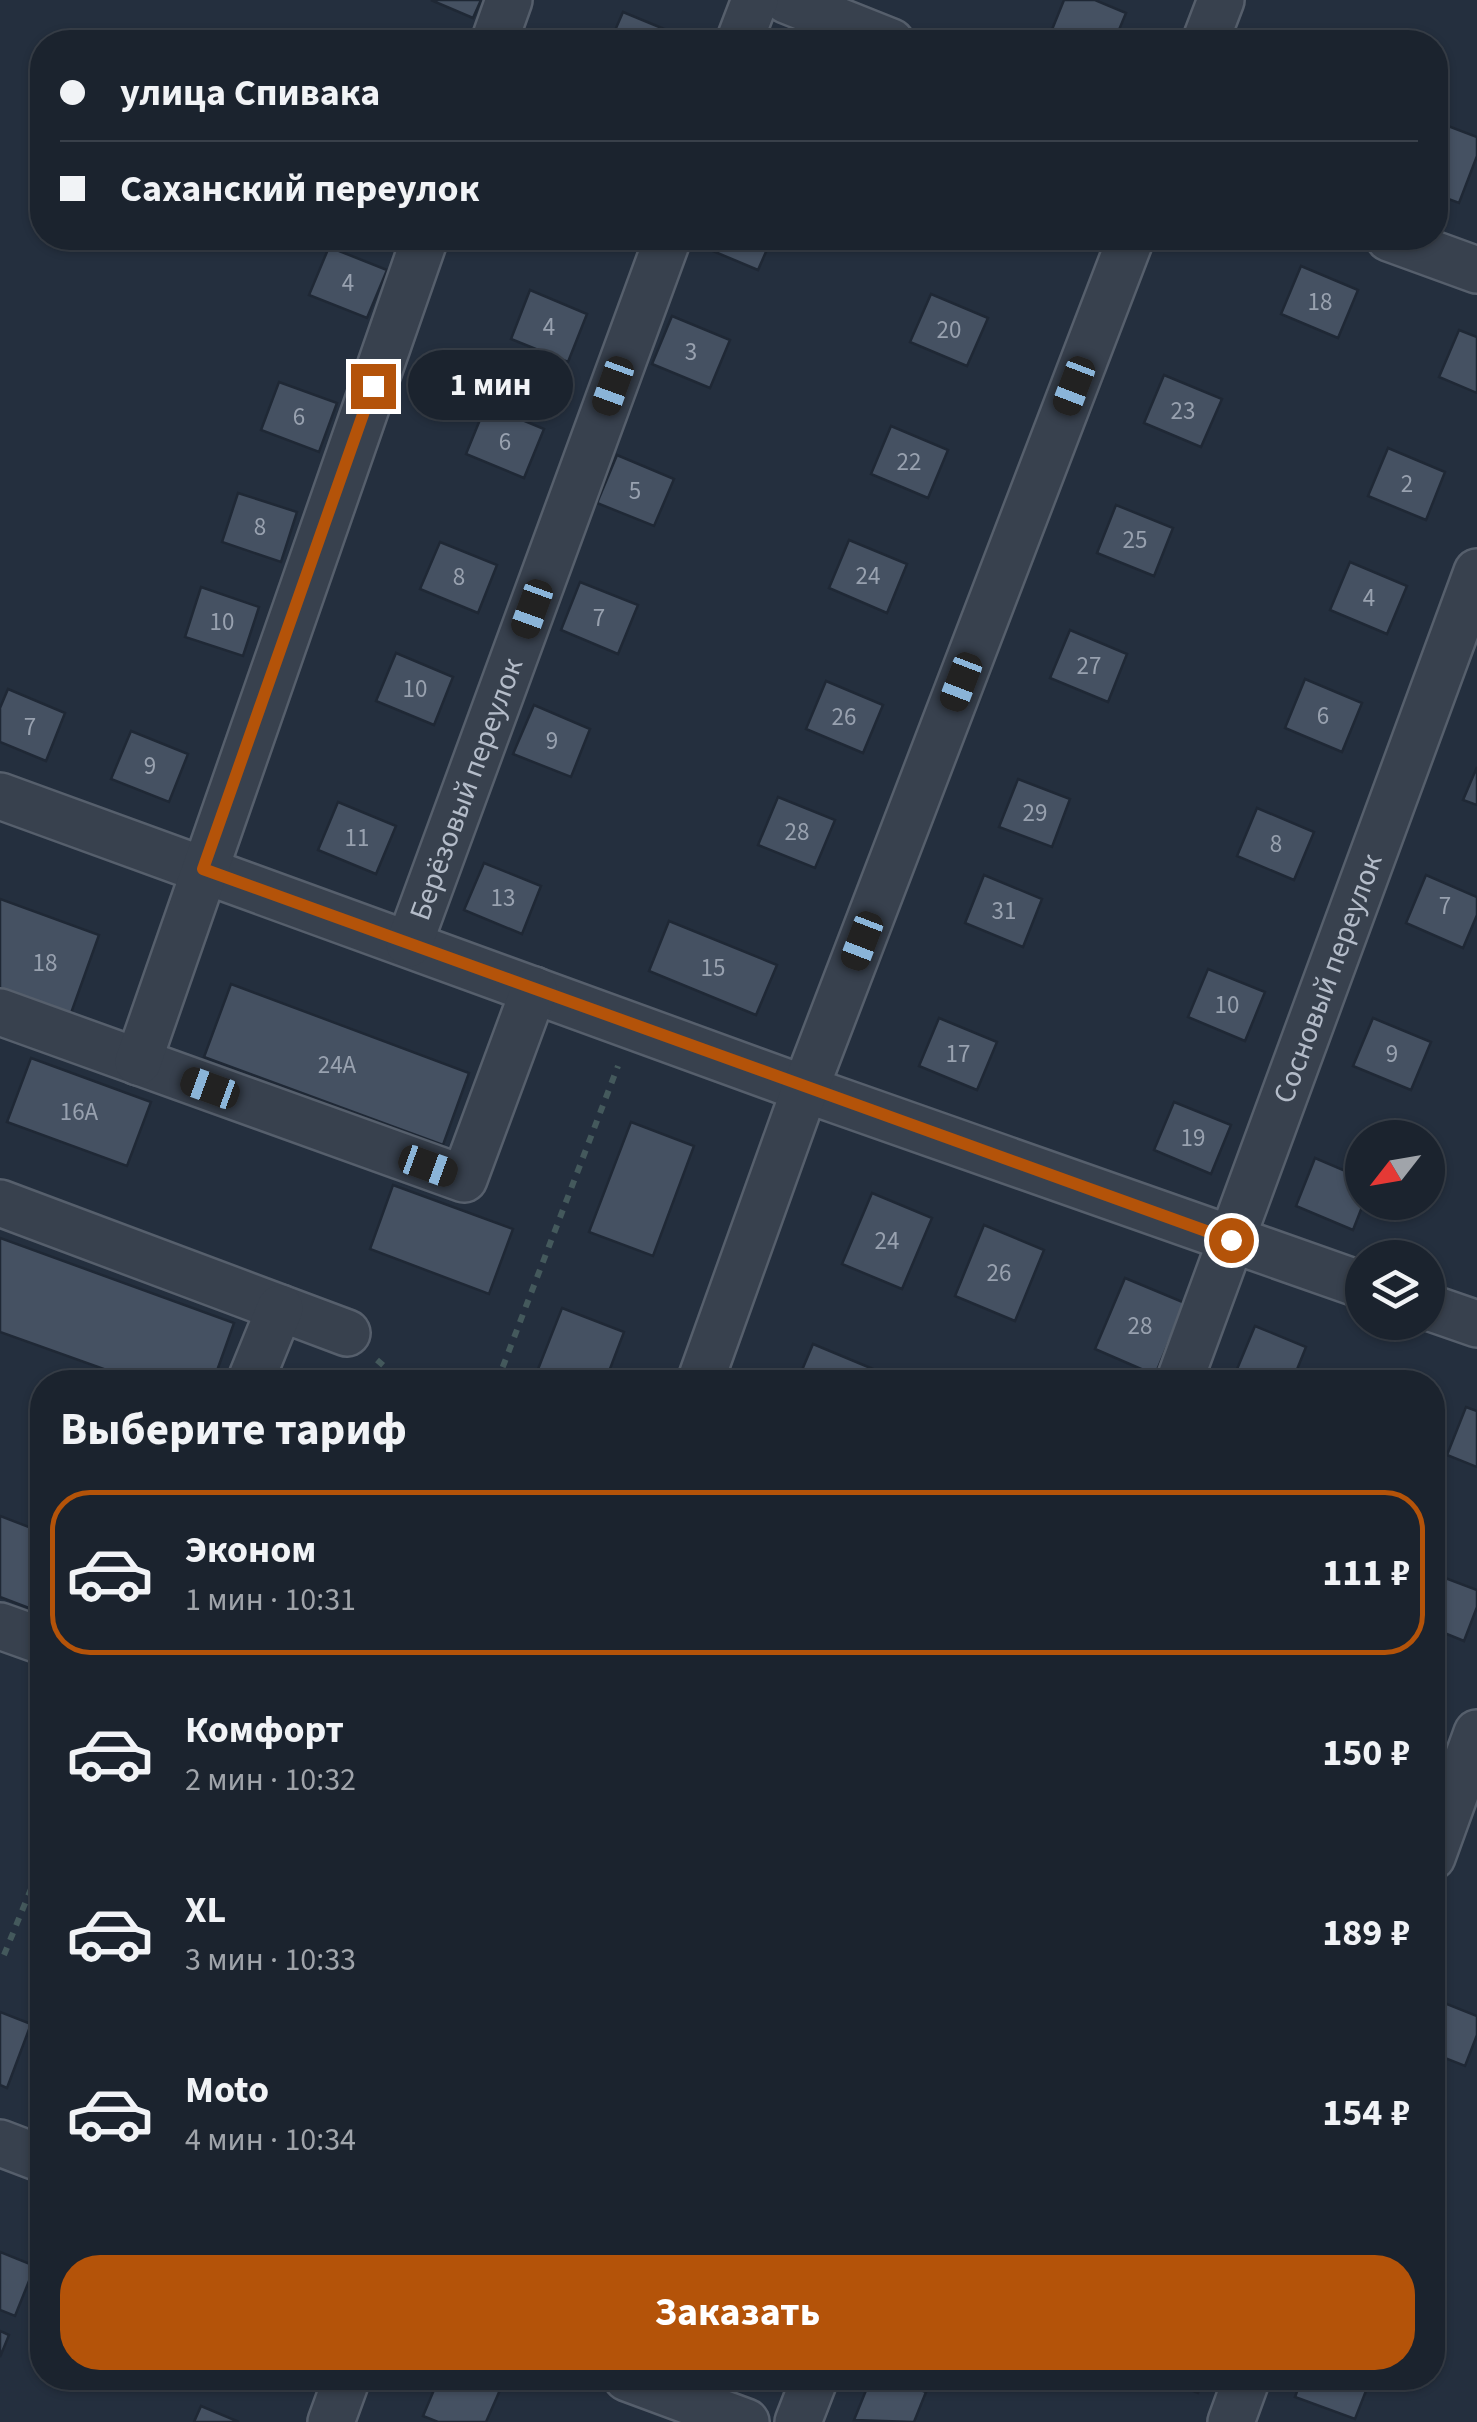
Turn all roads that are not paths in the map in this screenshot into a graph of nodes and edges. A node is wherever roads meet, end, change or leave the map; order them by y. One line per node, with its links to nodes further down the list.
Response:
1 (509, 0): 5 (street)
2 (754, 0): 6 (street)
3 (786, 0): 7 (street)
4 (1221, 0): 8 (street)
5 (498, 30)
6 (743, 30)
7 (861, 30)
8 (1210, 30)
9 (421, 250): 16 (street)
10 (664, 250): 17 (street, Берёзовый переулок)
11 (1126, 250): 21 (street)
12 (1423, 250): 13 (street)
13 (1477, 270)
14 (1477, 572): 23 (street, Сосновый переулок)
15 (0, 796): 16 (street)
16 (203, 869): 17 (street); 20 (street)
17 (409, 944): 18 (street)
18 (534, 990): 20 (street); 21 (street)
19 (0, 1012): 20 (street)
20 (138, 1062)
21 (805, 1089): 23 (street); 30 (street)
22 (0, 1203): 25 (street)
23 (1231, 1240): 24 (street); 31 (street, Сосновый переулок)
24 (1345, 1279)
25 (280, 1308): 28 (street); 29 (street)
26 (1445, 1313): 27 (street)
27 (1477, 1324)
28 (347, 1333)
29 (255, 1370)
30 (704, 1370)
31 (1183, 1370)
32 (0, 1626): 33 (street)
33 (30, 1637)
34 (1477, 1733): 35 (street)
35 (1445, 1822)
36 (0, 2143): 37 (street)
37 (30, 2154)
38 (342, 2390): 42 (street)
39 (659, 2390): 43 (street)
40 (810, 2390): 44 (street)
41 (1242, 2390): 45 (street)
42 (331, 2422)
43 (746, 2422)
44 (798, 2422)
45 (1230, 2422)

